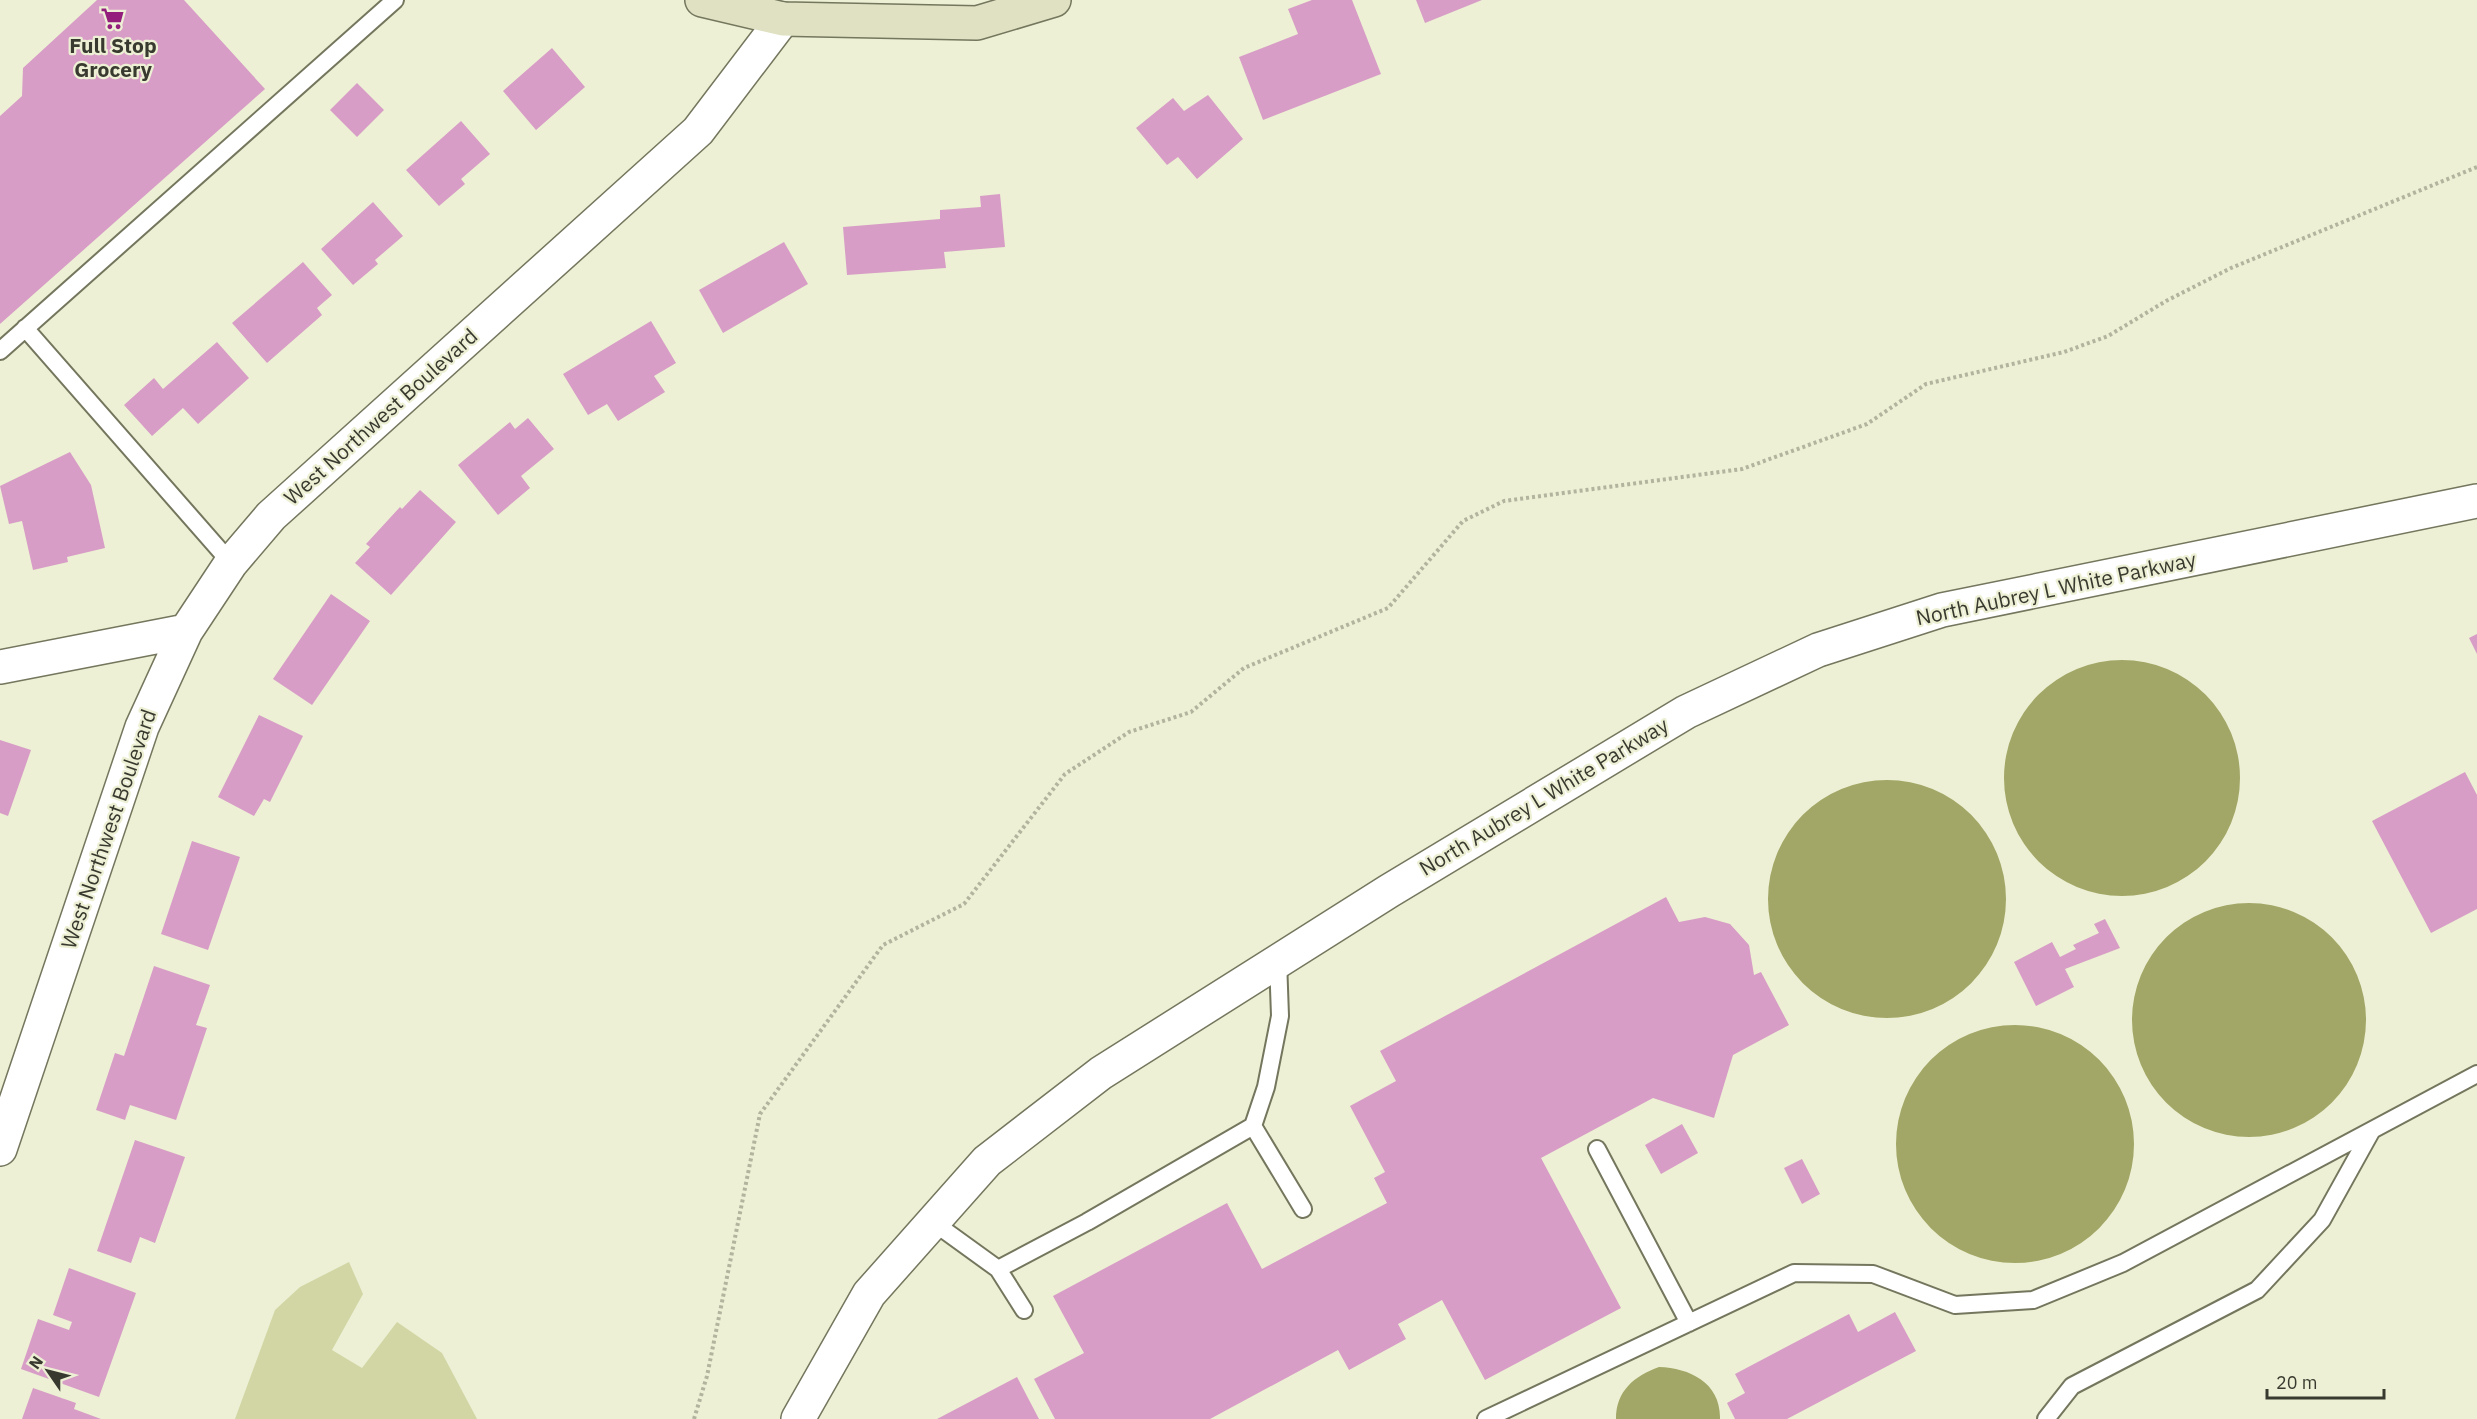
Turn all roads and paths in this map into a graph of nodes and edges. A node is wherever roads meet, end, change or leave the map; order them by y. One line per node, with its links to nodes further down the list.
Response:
1 (394, 0): 6 (lane)
2 (702, 0): 4 (main road)
3 (1053, 0): 4 (main road)
4 (783, 19): 9 (street, West Northwest Boulevard)
5 (2477, 167): 23 (path)
6 (25, 328): 7 (lane); 9 (lane)
7 (0, 351)
8 (2477, 501): 12 (street, North Aubrey L White Parkway)
9 (231, 563): 10 (street, West Northwest Boulevard)
10 (186, 631): 11 (street); 16 (street, West Northwest Boulevard)
11 (0, 667)
12 (1278, 960): 14 (lane); 19 (street, North Aubrey L White Parkway)
13 (2477, 1074): 15 (lane)
14 (1253, 1126): 18 (lane); 20 (lane)
15 (2372, 1130): 22 (lane); 26 (lane)
16 (1, 1144)
17 (1597, 1149): 22 (lane)
18 (1304, 1209)
19 (933, 1222): 20 (lane); 24 (street, North Aubrey L White Parkway)
20 (998, 1269): 21 (lane)
21 (1024, 1310)
22 (1689, 1323): 25 (lane)
23 (694, 1419)
24 (798, 1419)
25 (1485, 1419)
26 (2046, 1419)

